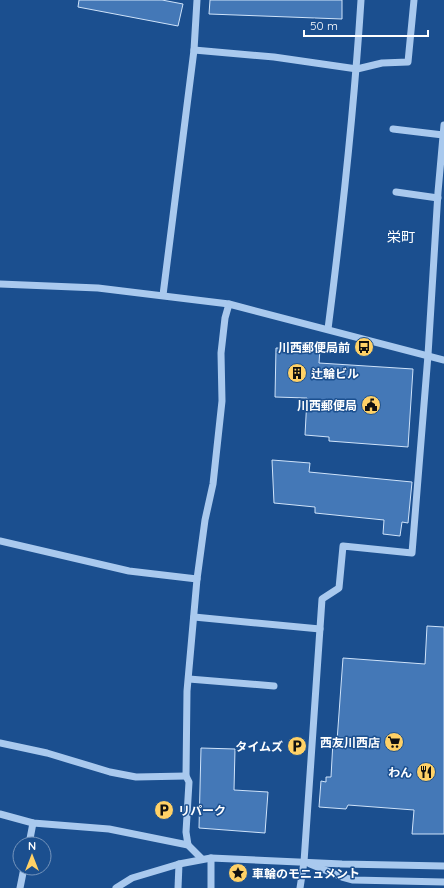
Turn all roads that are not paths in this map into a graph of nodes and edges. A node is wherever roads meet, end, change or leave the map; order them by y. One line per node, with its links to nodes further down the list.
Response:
1 (197, 0): 4 (street)
2 (361, 0): 5 (street)
3 (414, 0): 5 (street)
4 (194, 50): 5 (street); 13 (street)
5 (357, 69): 15 (street)
6 (444, 125): 8 (street)
7 (393, 129): 8 (street)
8 (443, 135): 10 (street)
9 (396, 192): 10 (street)
10 (438, 198): 11 (street)
11 (440, 214): 16 (street)
12 (0, 284): 13 (street)
13 (163, 295): 14 (street)
14 (228, 304): 15 (street); 19 (street)
15 (328, 329): 16 (street)
16 (428, 355): 17 (street); 21 (street)
17 (444, 360)
18 (0, 540): 19 (street)
19 (197, 579): 20 (street)
20 (194, 617): 21 (street); 22 (street)
21 (320, 629): 32 (street)
22 (189, 679): 23 (street); 25 (street)
23 (274, 686)
24 (0, 743): 25 (street)
25 (186, 776): 29 (street)
26 (0, 814): 27 (street)
27 (33, 823): 28 (street); 29 (street)
28 (31, 836)
29 (188, 845): 31 (street)
30 (211, 858): 31 (street); 32 (street); 40 (street)
31 (202, 859): 33 (street)
32 (304, 862): 34 (street); 36 (street); 41 (street)
33 (179, 864): 38 (street); 39 (street)
34 (444, 866)
35 (22, 876): 37 (street)
36 (444, 882)
37 (20, 888)
38 (116, 888)
39 (178, 888)
40 (211, 888)
41 (300, 888)

